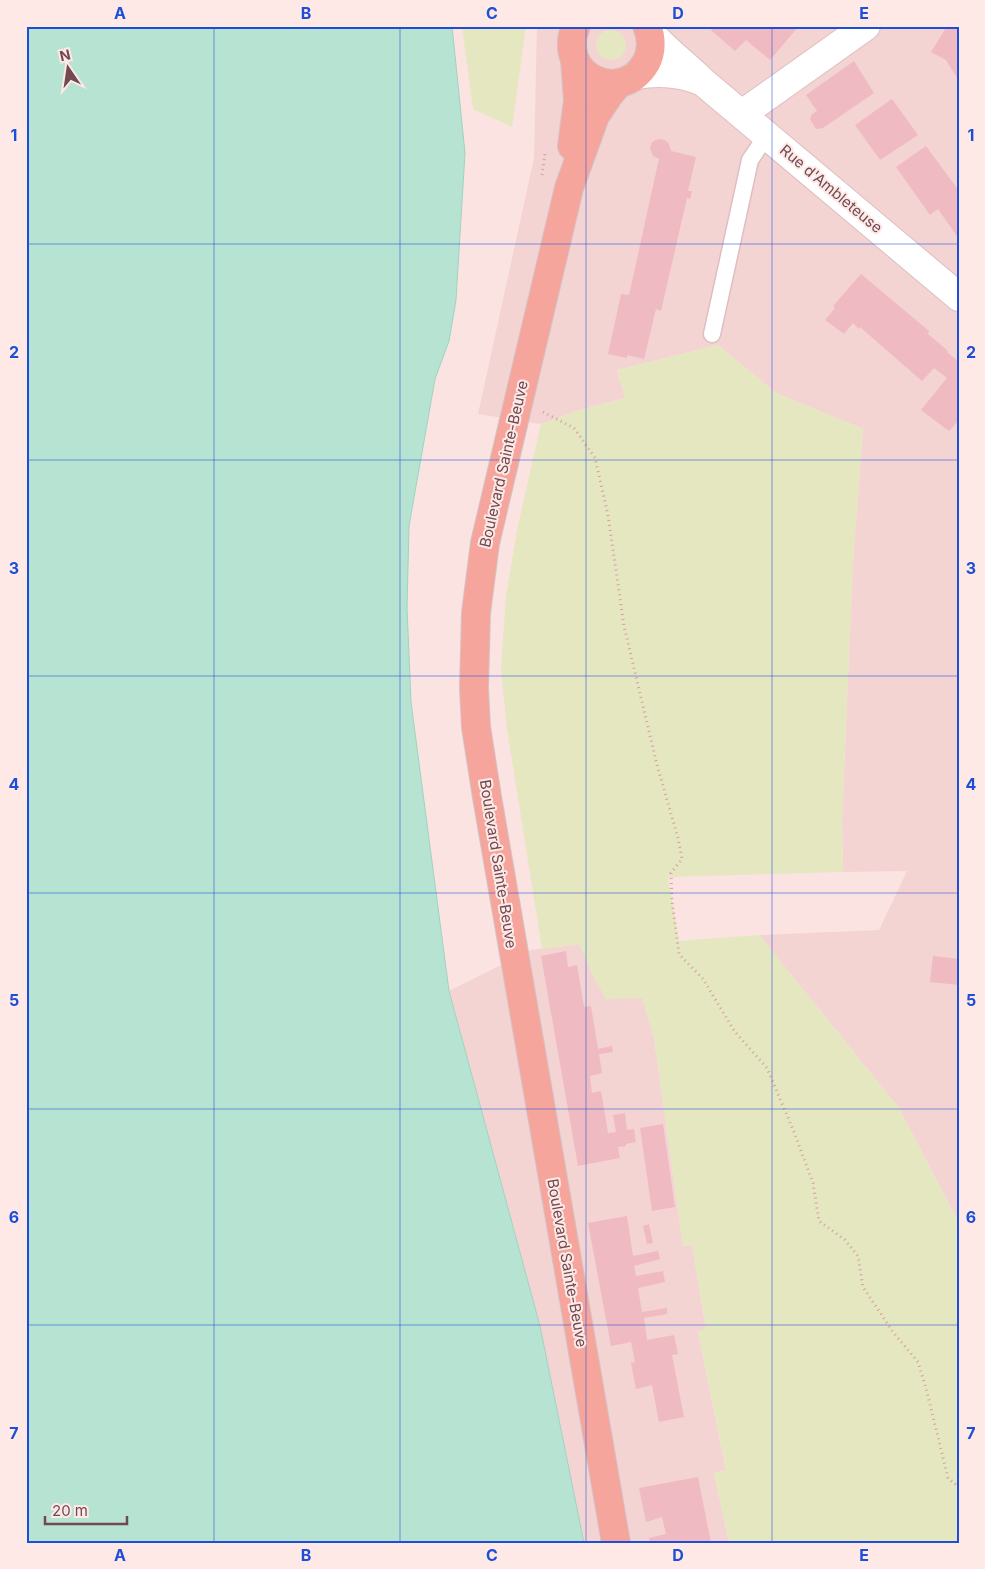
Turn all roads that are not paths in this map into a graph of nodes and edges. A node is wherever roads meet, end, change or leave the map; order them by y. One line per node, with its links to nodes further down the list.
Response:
1 (576, 26): 4 (main road, Boulevard Sainte-Beuve)
2 (859, 28): 7 (street)
3 (648, 29): 5 (main road, Boulevard Sainte-Beuve); 6 (street, Rue d'Ambleteuse)
4 (575, 61): 5 (main road); 9 (main road, Boulevard Sainte-Beuve)
5 (628, 79): 6 (street, Rue d'Ambleteuse); 9 (main road, Boulevard Sainte-Beuve)
6 (703, 82): 7 (street, Rue d'Ambleteuse)
7 (742, 114): 8 (street, Rue d'Ambleteuse)
8 (767, 135): 10 (street, Rue d'Ambleteuse); 11 (lane)
9 (569, 188): 12 (main road, Boulevard Sainte-Beuve)
10 (959, 297)
11 (712, 334)
12 (616, 1543)

